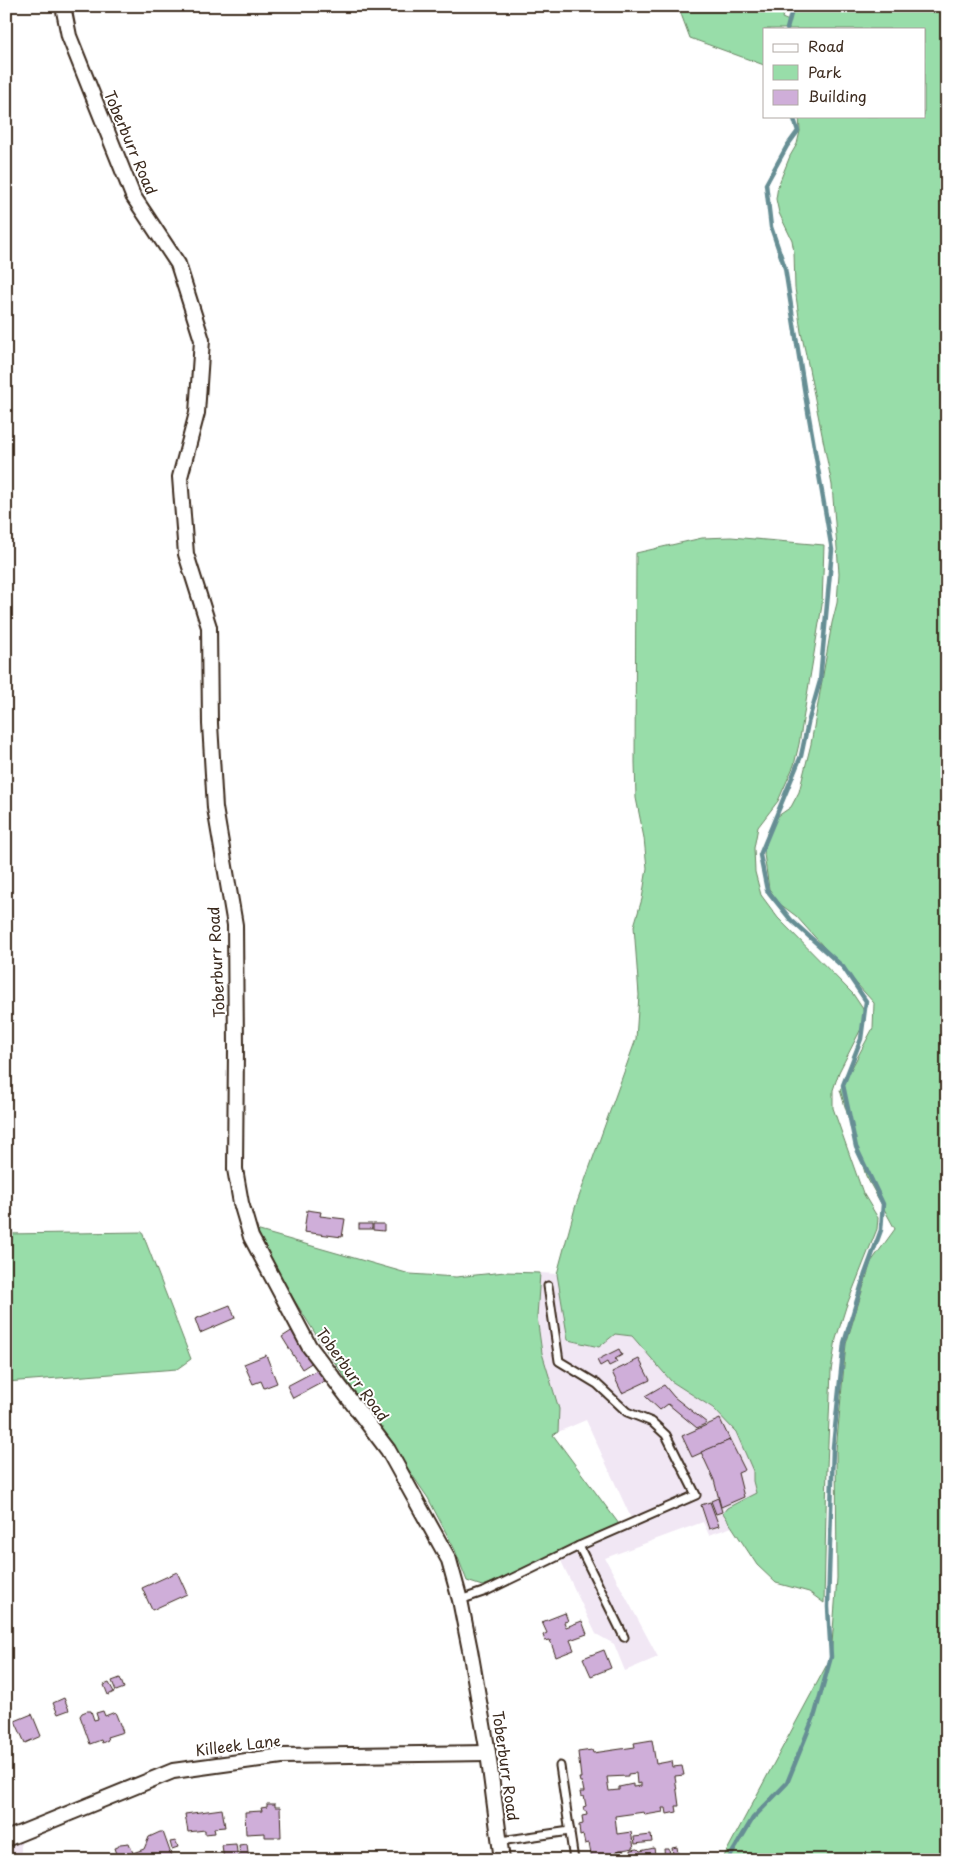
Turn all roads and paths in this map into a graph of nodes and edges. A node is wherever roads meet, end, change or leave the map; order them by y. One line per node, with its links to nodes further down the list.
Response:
1 (63, 6): 4 (street, Toberburr Road)
2 (548, 1286): 3 (lane)
3 (578, 1546): 4 (lane); 5 (lane)
4 (460, 1600): 6 (street, Toberburr Road)
5 (624, 1637)
6 (488, 1753): 9 (street, Killeek Lane); 10 (street, Toberburr Road)
7 (560, 1766): 8 (lane)
8 (570, 1830): 10 (lane); 12 (lane)
9 (6, 1839)
10 (500, 1841): 11 (street, Toberburr Road)
11 (502, 1860)
12 (574, 1860)

